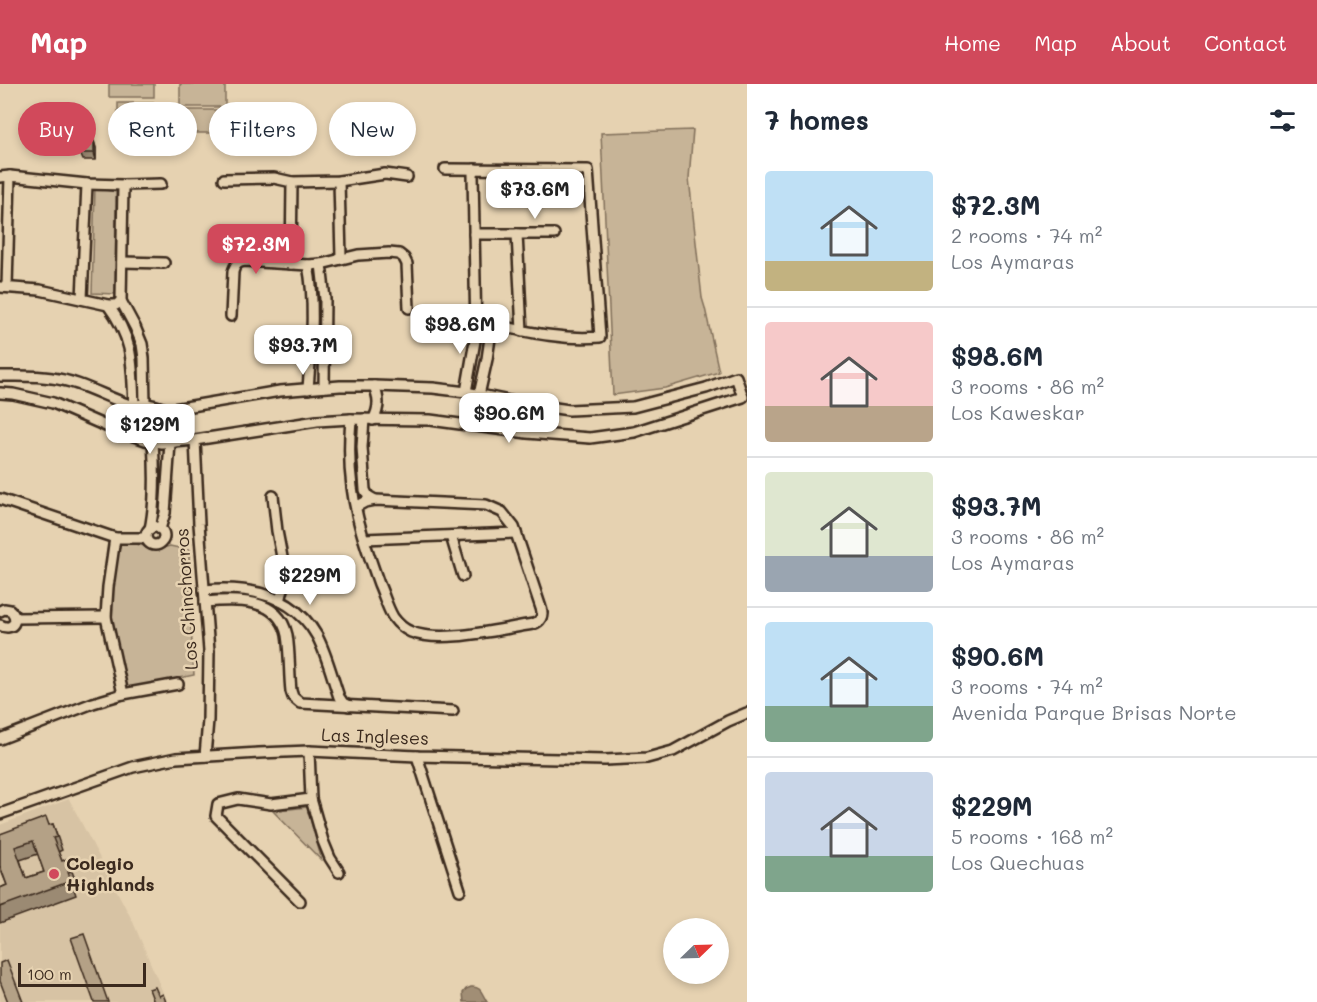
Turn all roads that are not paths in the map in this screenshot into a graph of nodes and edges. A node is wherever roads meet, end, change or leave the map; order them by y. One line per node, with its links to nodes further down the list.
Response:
1 (445, 169): 2 (street)
2 (475, 169): 11 (street); 28 (street)
3 (5, 176): 8 (street); 20 (street)
4 (407, 177): 6 (street)
5 (224, 178): 7 (street)
6 (339, 181): 7 (street); 14 (street)
7 (292, 182): 17 (street)
8 (87, 184): 10 (street); 21 (street)
9 (161, 184): 10 (street)
10 (123, 185): 15 (street)
11 (474, 234): 12 (street); 26 (street)
12 (517, 234): 13 (street); 28 (street)
13 (554, 234)
14 (341, 258): 18 (street); 24 (street)
15 (122, 262): 16 (street); 22 (street)
16 (164, 263)
17 (291, 264): 19 (street); 25 (street)
18 (321, 264): 19 (street); 31 (street)
19 (308, 265): 32 (street)
20 (4, 287): 21 (street)
21 (82, 299): 23 (street)
22 (121, 301): 23 (street); 36 (street)
23 (108, 305): 37 (street)
24 (409, 308)
25 (231, 316)
26 (477, 321): 27 (street); 33 (street)
27 (492, 324): 28 (street); 35 (street)
28 (522, 331)
29 (0, 376): 37 (street)
30 (374, 386): 31 (street); 33 (street); 40 (street)
31 (324, 387): 32 (street)
32 (308, 389): 38 (street)
33 (466, 392): 35 (street)
34 (0, 393): 41 (street)
35 (479, 395): 40 (street)
36 (145, 404): 37 (street); 38 (street)
37 (134, 406): 41 (street)
38 (168, 410): 44 (street)
39 (351, 419): 40 (street); 42 (street); 48 (street)
40 (369, 419): 47 (street)
41 (135, 436): 43 (street)
42 (195, 440): 44 (street); 55 (street, Los Chinchorros)
43 (153, 442): 44 (street); 49 (street)
44 (173, 442): 49 (street)
45 (273, 496): 56 (street)
46 (0, 499): 52 (street)
47 (375, 500): 48 (street); 50 (street)
48 (356, 507): 53 (street)
49 (152, 532): 52 (street)
50 (516, 533): 51 (street); 53 (street)
51 (450, 536): 53 (street); 54 (street)
52 (115, 538): 59 (street)
53 (364, 539)
54 (463, 576)
55 (204, 590): 56 (street); 57 (street, Los Chinchorros)
56 (280, 601): 61 (street)
57 (205, 602): 63 (street); 73 (street, Los Chinchorros)
58 (0, 611): 60 (street)
59 (106, 617): 60 (street); 66 (street)
60 (15, 618): 62 (street)
61 (303, 618): 63 (street); 65 (street)
62 (0, 626)
63 (284, 627): 67 (street)
64 (178, 684): 66 (street)
65 (336, 690): 67 (street); 68 (street)
66 (123, 694): 71 (street)
67 (325, 705): 68 (street)
68 (349, 706): 69 (street)
69 (453, 711)
70 (747, 713): 74 (street, Las Ingleses)
71 (0, 739)
72 (309, 751): 73 (street, Las Ingleses); 74 (street, Las Ingleses); 75 (street)
73 (205, 756): 76 (street, Las Ingleses)
74 (417, 756): 78 (street)
75 (311, 799): 77 (street); 79 (street)
76 (0, 814)
77 (339, 872)
78 (460, 890)
79 (300, 902)

